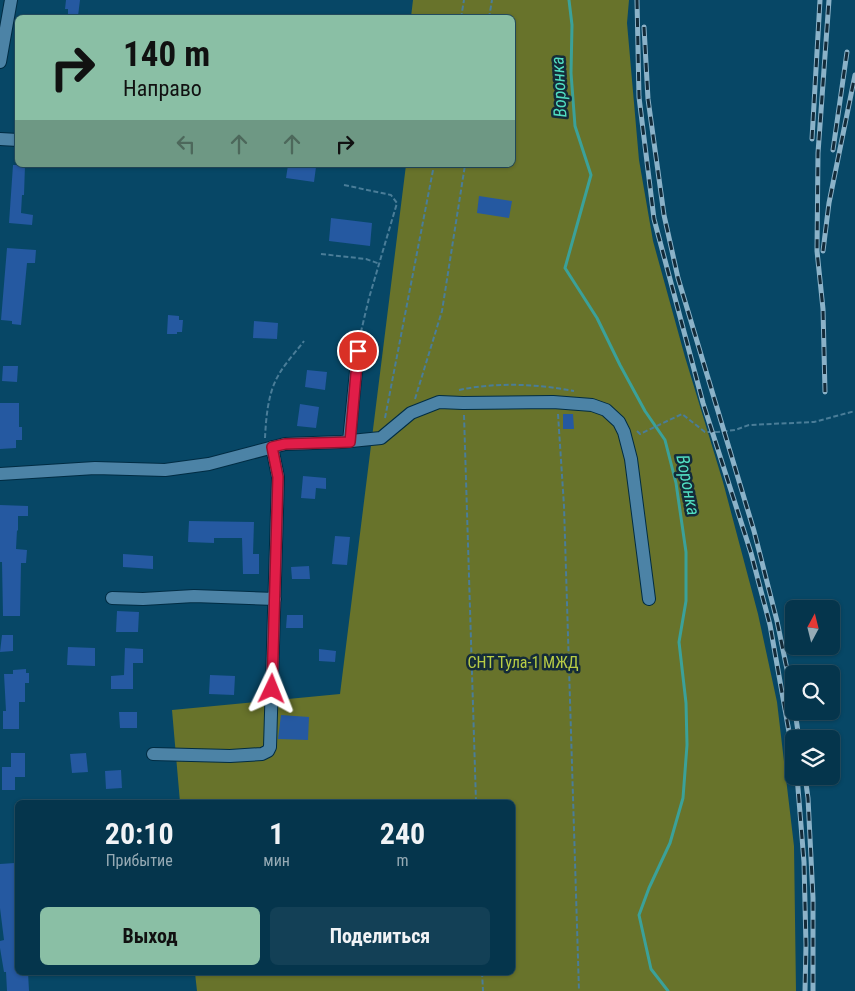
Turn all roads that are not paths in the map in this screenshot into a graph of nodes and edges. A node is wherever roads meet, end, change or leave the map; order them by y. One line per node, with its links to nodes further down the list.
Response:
1 (10, 0): 2 (street)
2 (0, 62)
3 (0, 139): 4 (street)
4 (15, 140)
5 (358, 351): 6 (street)
6 (350, 442): 7 (street); 10 (street)
7 (268, 448): 8 (street); 11 (street)
8 (0, 474)
9 (112, 598): 11 (street)
10 (649, 599)
11 (275, 600): 12 (street)
12 (153, 754)

